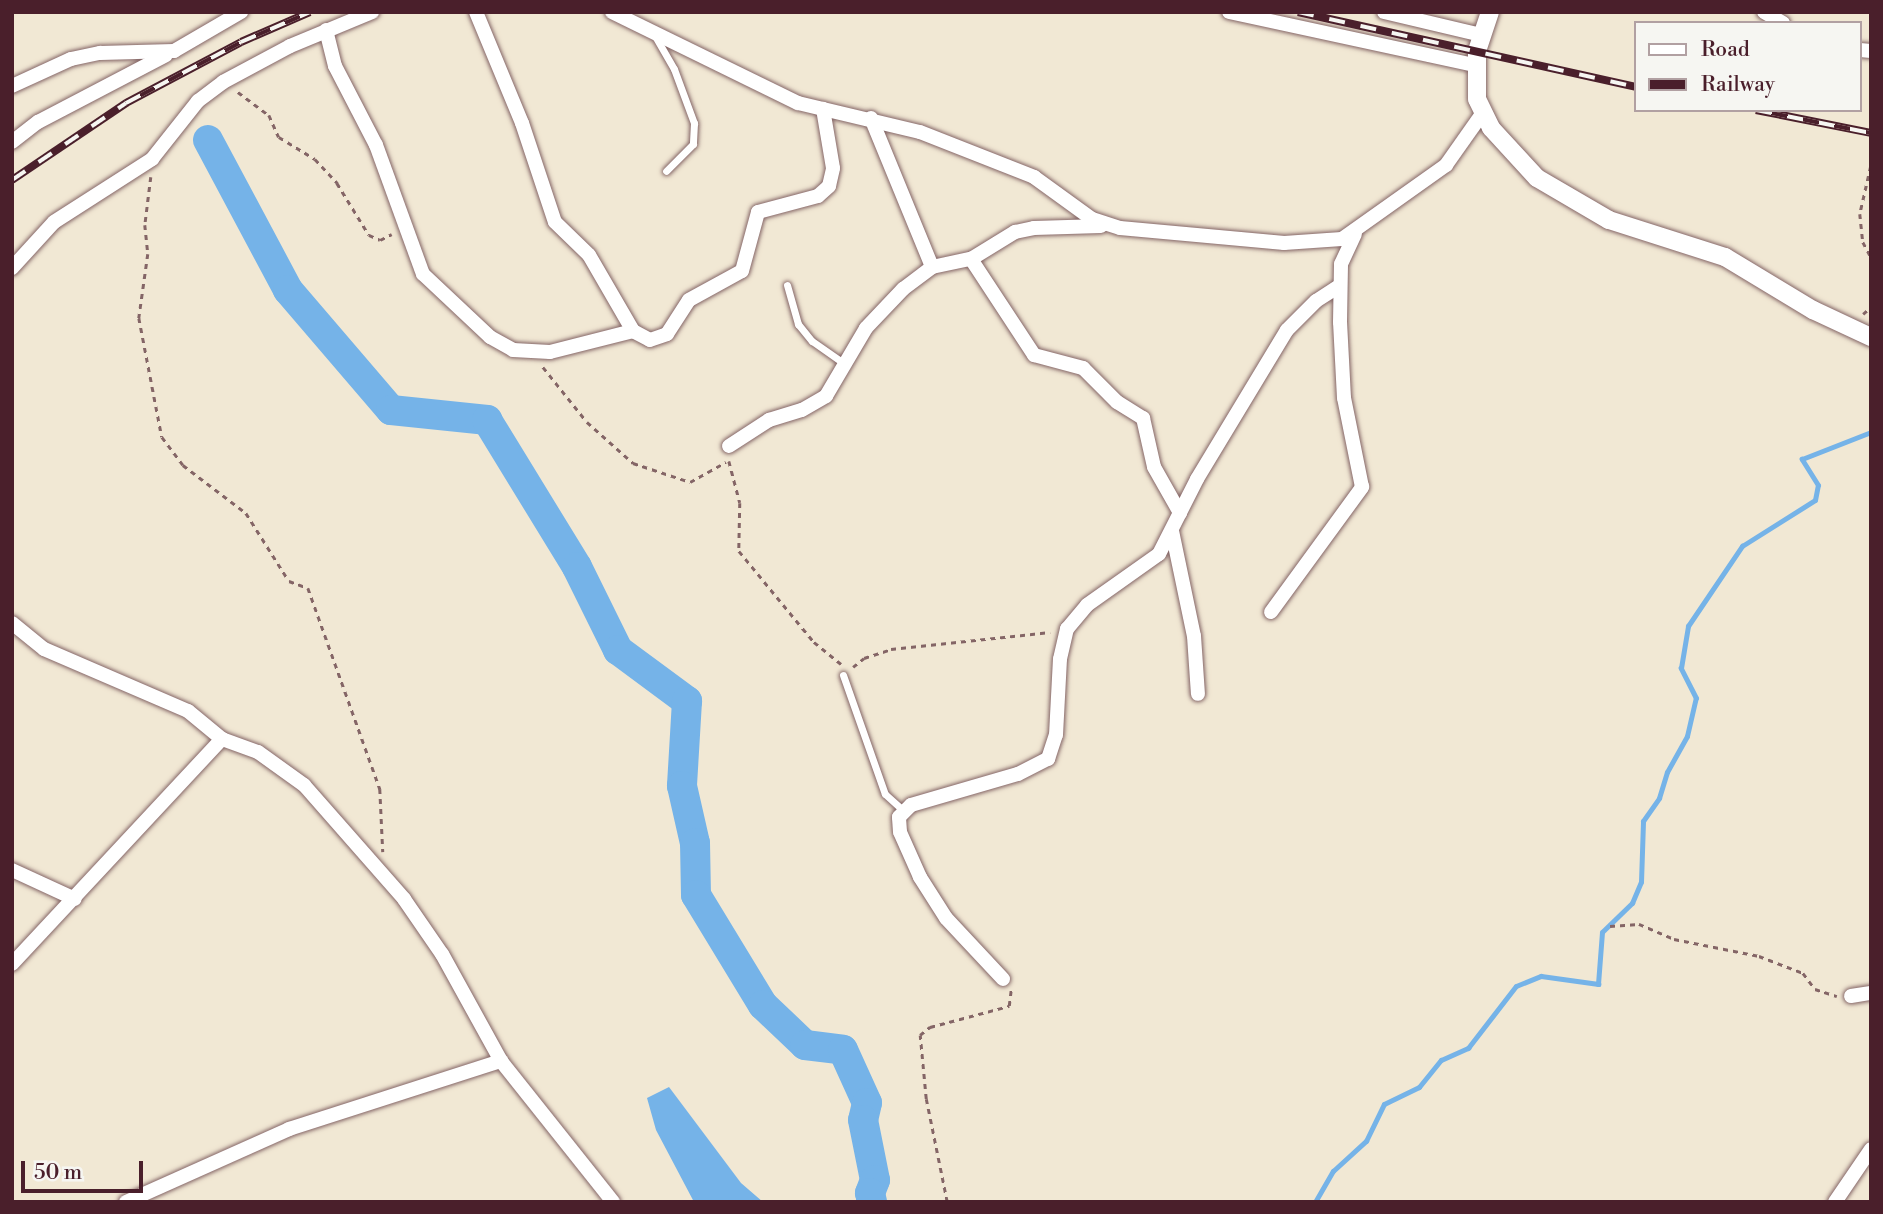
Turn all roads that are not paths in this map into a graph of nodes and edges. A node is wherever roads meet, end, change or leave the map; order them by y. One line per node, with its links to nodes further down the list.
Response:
1 (241, 12): 13 (street)
2 (372, 12): 10 (street)
3 (476, 12): 28 (street)
4 (612, 12): 11 (street)
5 (1229, 12): 14 (street)
6 (1384, 12): 12 (street)
7 (1490, 12): 12 (street)
8 (1764, 12): 9 (street)
9 (1780, 21)
10 (326, 30): 25 (street); 28 (street)
11 (653, 33): 16 (street); 20 (lane)
12 (1481, 35): 14 (street)
13 (174, 51): 15 (street); 19 (street)
14 (1475, 65): 17 (street)
15 (12, 86)
16 (823, 109): 18 (street); 28 (street)
17 (1482, 114): 22 (street); 29 (street)
18 (871, 118): 21 (street); 24 (street)
19 (12, 142)
20 (666, 171)
21 (1106, 226): 22 (street); 23 (street)
22 (1359, 230): 27 (street)
23 (971, 260): 24 (street); 32 (street)
24 (932, 267): 30 (street)
25 (12, 268)
26 (788, 285): 30 (lane)
27 (1339, 286): 32 (street); 34 (street)
28 (633, 331)
29 (1871, 337)
30 (844, 363): 31 (street)
31 (729, 446)
32 (1180, 513): 33 (street)
33 (1172, 530): 37 (street); 39 (street)
34 (1271, 612)
35 (12, 623): 38 (street)
36 (843, 675): 39 (lane)
37 (1198, 694)
38 (222, 738): 41 (street); 46 (street)
39 (903, 810): 43 (street)
40 (12, 870): 41 (street)
41 (75, 899): 42 (street)
42 (12, 964)
43 (1003, 979)
44 (1871, 993): 45 (street)
45 (1851, 996)
46 (501, 1061): 48 (street); 49 (street)
47 (1871, 1149): 50 (street)
48 (127, 1202)
49 (613, 1202)
50 (1835, 1202)

